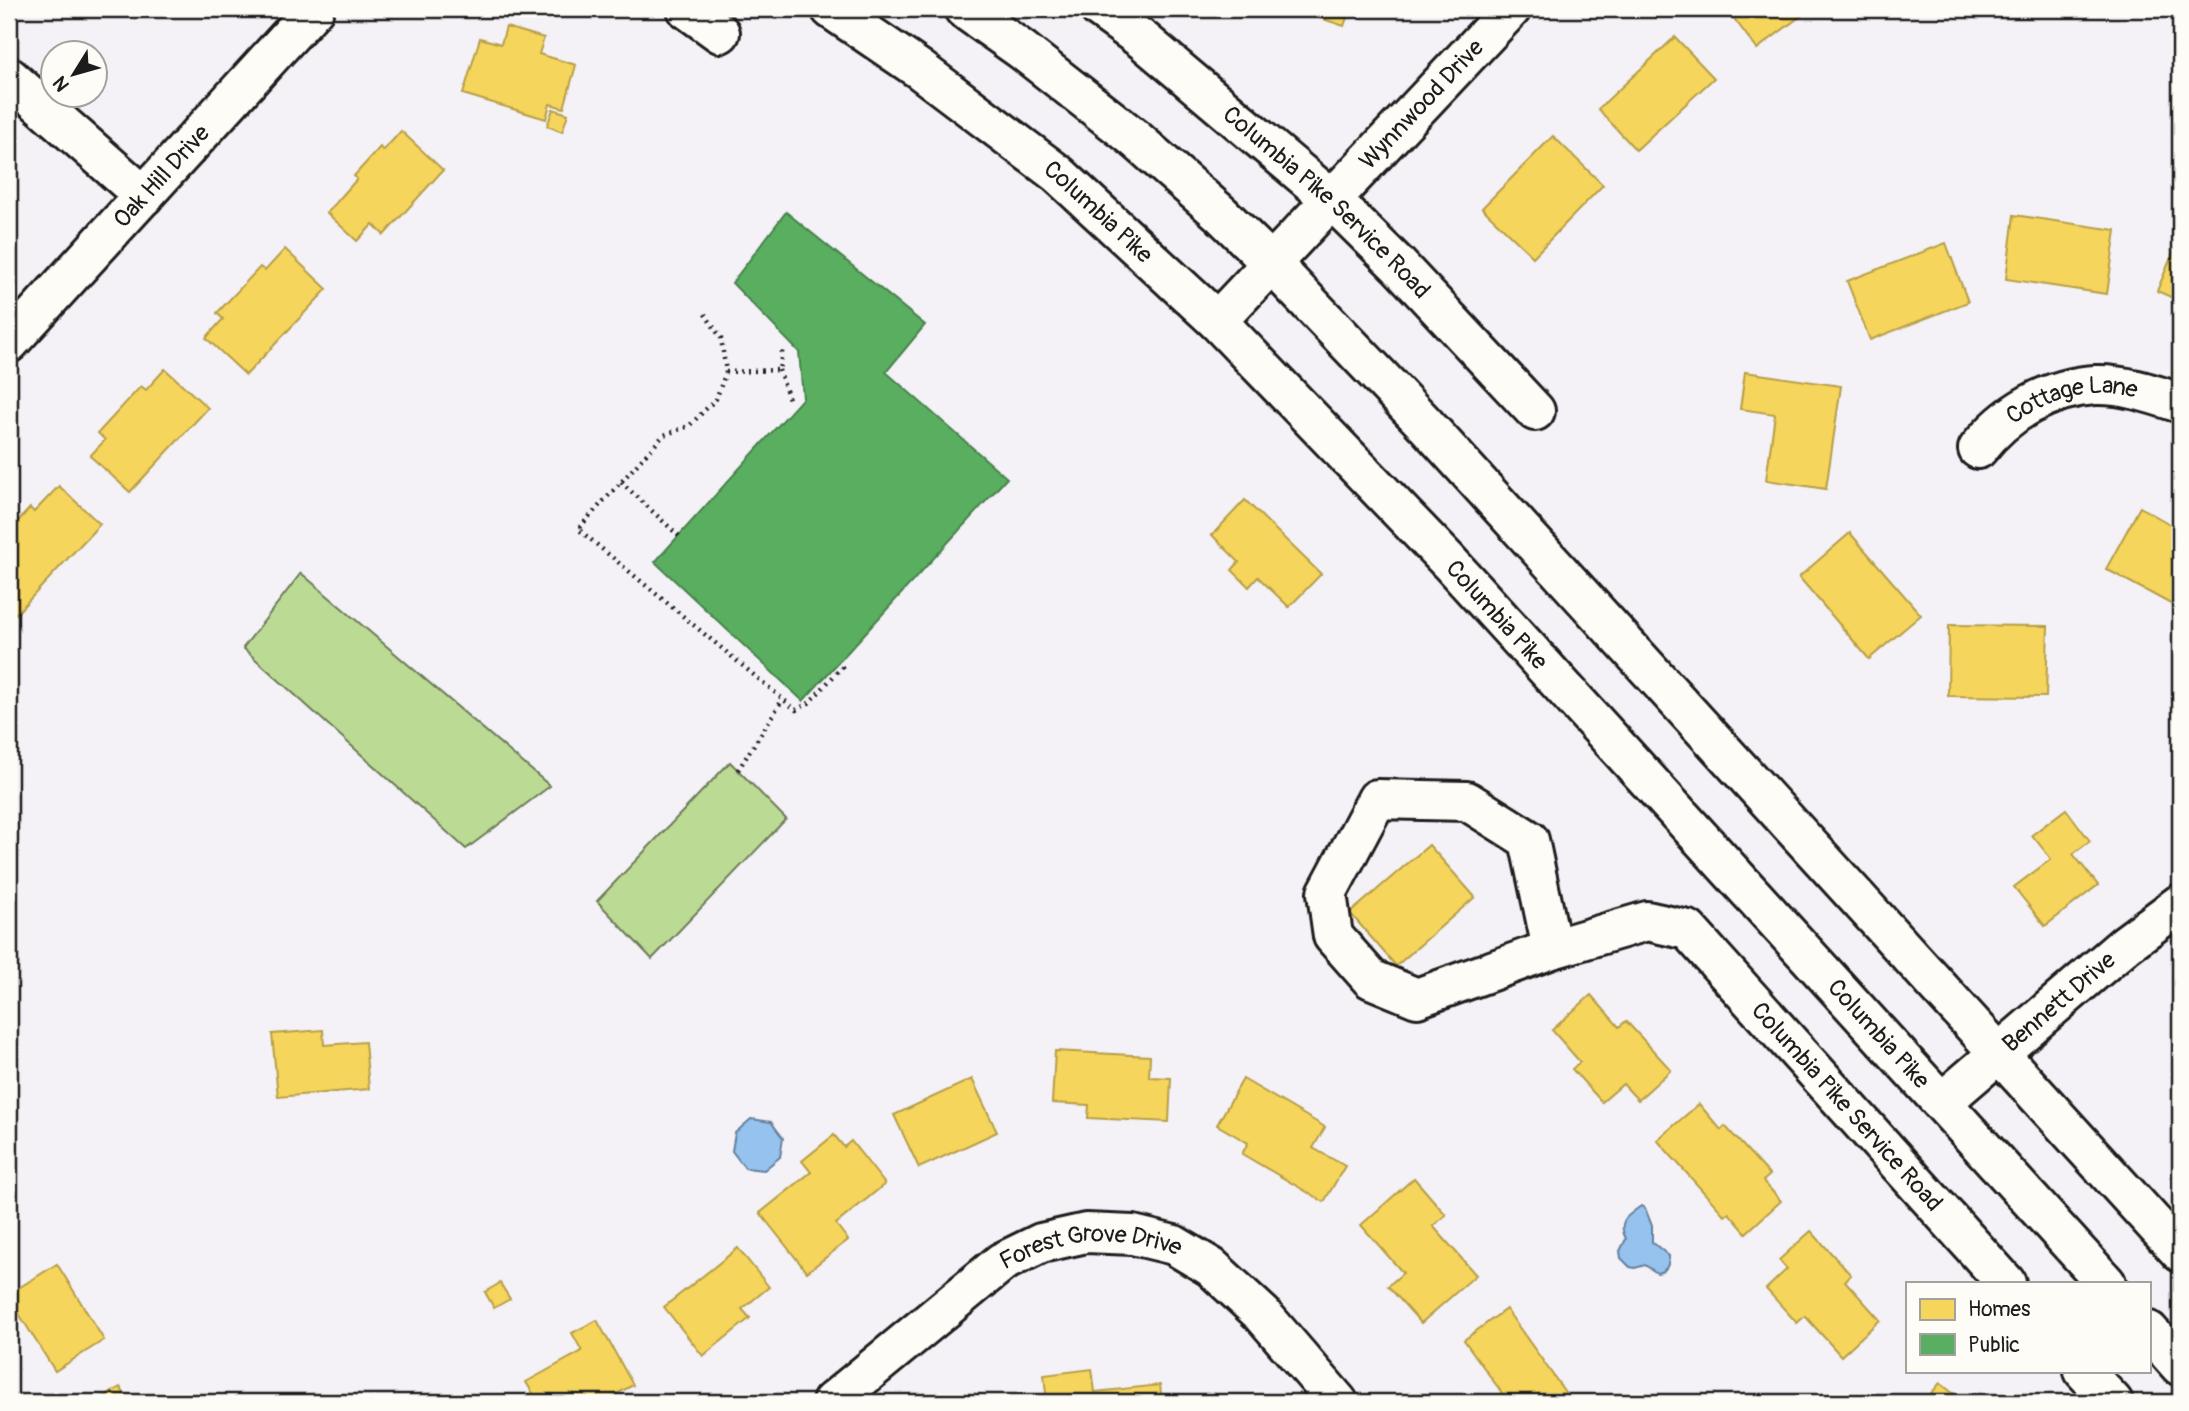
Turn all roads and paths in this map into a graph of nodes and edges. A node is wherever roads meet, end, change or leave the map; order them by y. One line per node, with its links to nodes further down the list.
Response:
1 (314, 9): 9 (main road, Oak Hill Drive)
2 (687, 9): 7 (main road)
3 (831, 9): 13 (main road, Columbia Pike)
4 (964, 9): 11 (main road)
5 (1100, 9): 10 (main road, Columbia Pike Service Road)
6 (1511, 9): 10 (main road, Wynnwood Drive)
7 (720, 33)
8 (9, 77): 9 (main road)
9 (144, 196): 14 (main road, Oak Hill Drive)
10 (1331, 199): 11 (main road, Wynnwood Drive); 20 (main road, Columbia Pike Service Road)
11 (1271, 263): 13 (main road, Wynnwood Drive); 29 (main road)
12 (705, 314): 17 (path)
13 (1217, 321): 30 (main road, Columbia Pike)
14 (9, 343)
15 (783, 347): 16 (path)
16 (779, 370): 17 (path); 18 (path)
17 (726, 372): 22 (path)
18 (789, 399)
19 (2180, 403): 21 (main road, Cottage Lane)
20 (1535, 411)
21 (1978, 449)
22 (621, 482): 23 (path); 25 (path)
23 (679, 536)
24 (839, 662): 25 (path)
25 (783, 698): 26 (path)
26 (738, 770)
27 (2180, 904): 29 (main road, Bennett Drive)
28 (1552, 949): 28 (main road); 32 (main road, Columbia Pike Service Road)
29 (1998, 1053): 30 (main road, Bennett Drive); 31 (main road)
30 (1941, 1102): 33 (main road, Columbia Pike)
31 (2180, 1252)
32 (2005, 1282)
33 (2105, 1282)
34 (2150, 1332): 35 (main road)
35 (2180, 1366)
36 (2085, 1372): 39 (main road)
37 (832, 1402): 38 (main road, Forest Grove Drive)
38 (1338, 1402)
39 (2113, 1402)

